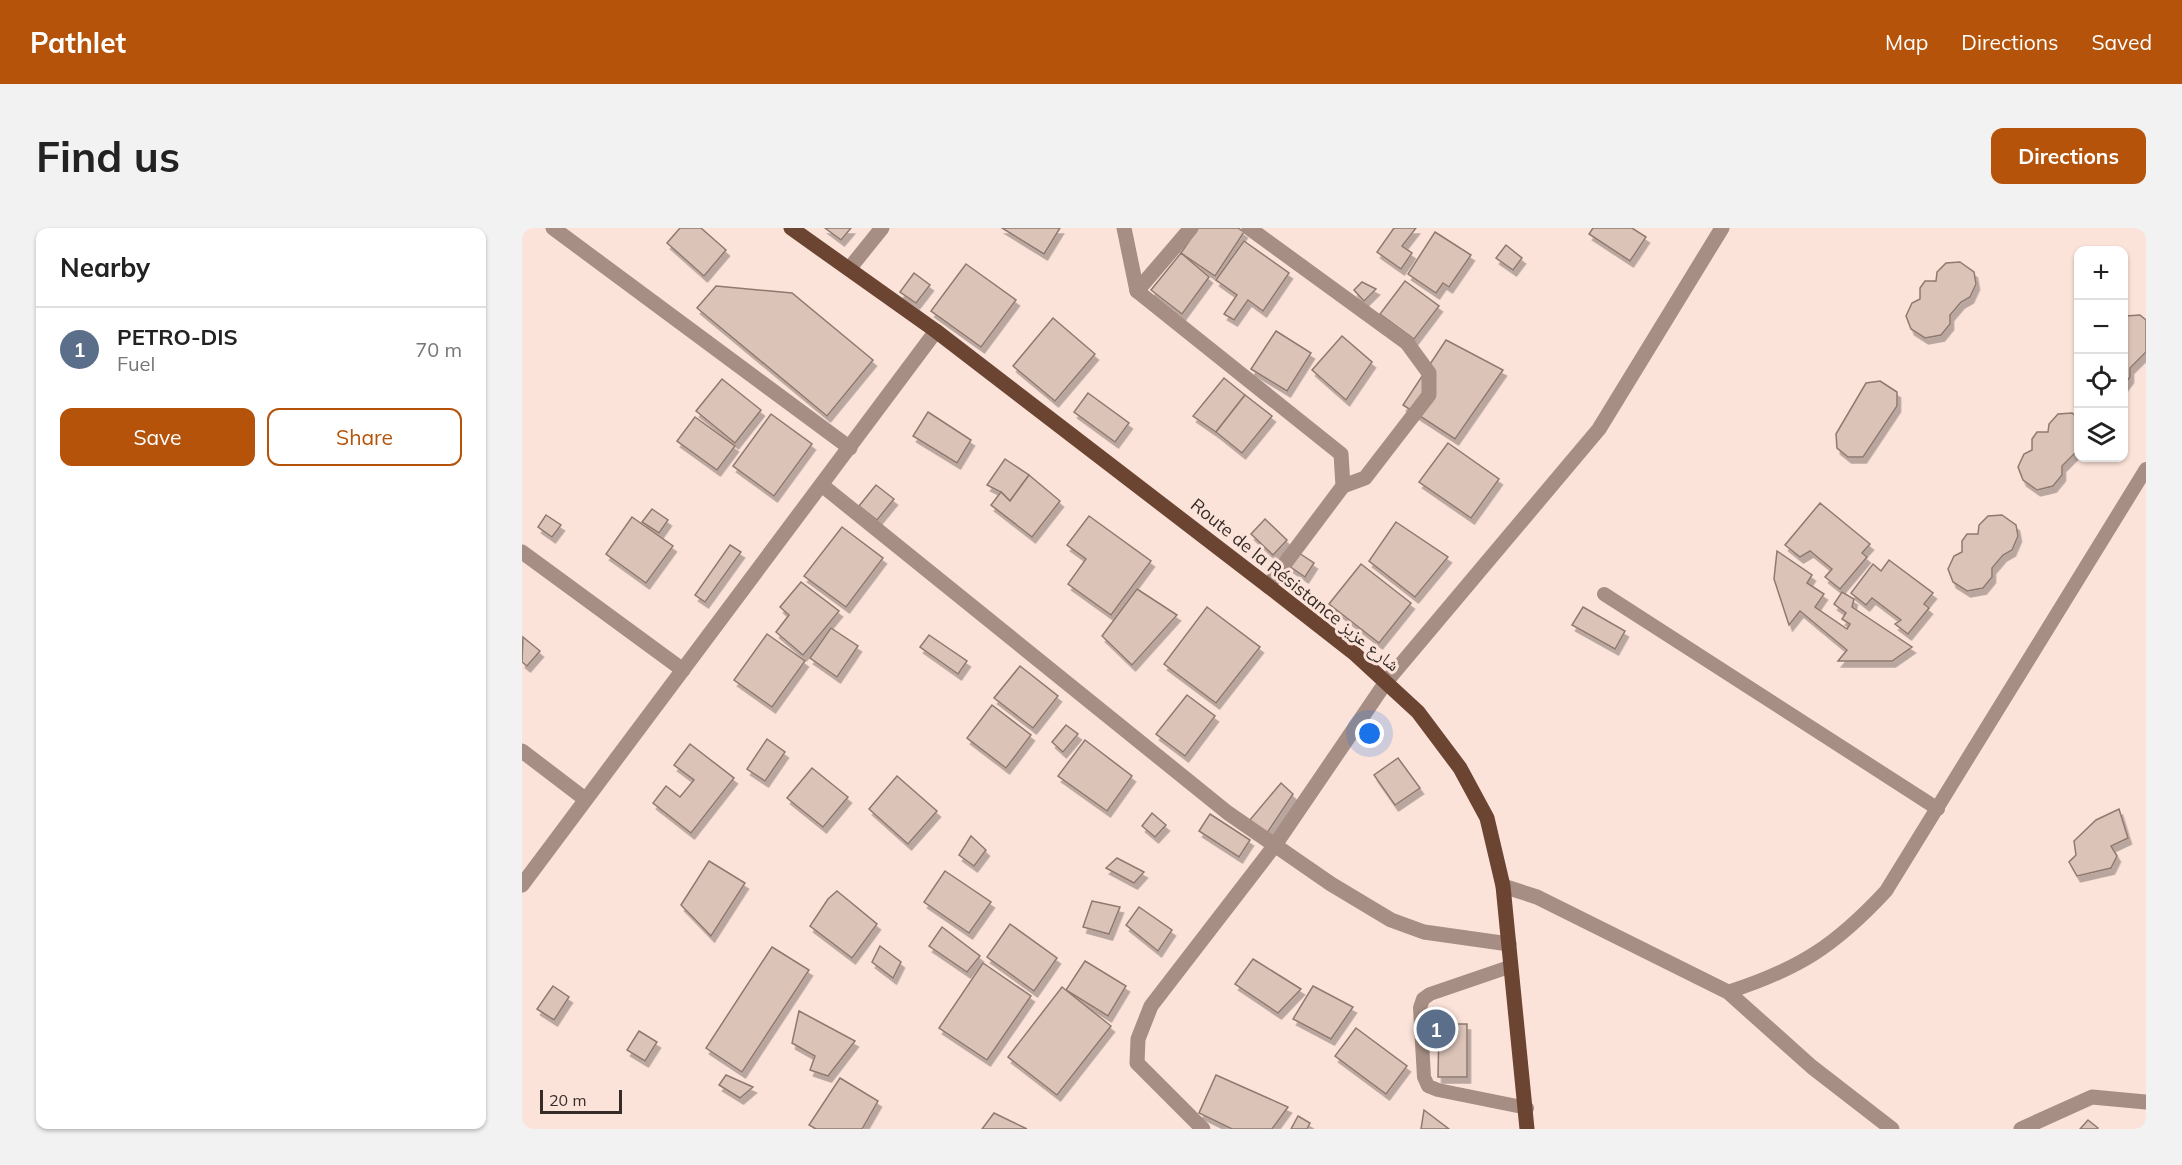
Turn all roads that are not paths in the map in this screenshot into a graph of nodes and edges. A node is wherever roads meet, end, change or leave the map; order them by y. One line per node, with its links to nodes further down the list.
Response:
1 (553, 228): 11 (street)
2 (791, 228): 8 (main road, Route de la Résistance شارع عزيز)
3 (882, 228): 8 (street)
4 (1124, 228): 9 (street)
5 (1191, 228): 9 (street)
6 (1249, 228): 14 (street)
7 (1722, 228): 19 (street)
8 (849, 269): 10 (main road, Route de la Résistance شارع عزيز)
9 (1137, 291): 14 (street)
10 (936, 331): 11 (street); 16 (main road, Route de la Résistance شارع عزيز)
11 (850, 448): 13 (street)
12 (2146, 469): 22 (lane)
13 (823, 486): 18 (street); 23 (street)
14 (1343, 486): 16 (street)
15 (522, 552): 18 (street)
16 (1268, 586): 19 (main road, Route de la Résistance شارع عزيز)
17 (1604, 594): 22 (lane)
18 (683, 670): 21 (street)
19 (1386, 682): 23 (street); 25 (main road, Route de la Résistance شارع عزيز)
20 (522, 751): 21 (street)
21 (585, 799): 24 (street)
22 (1938, 809): 28 (lane)
23 (1275, 845): 26 (street); 31 (street)
24 (522, 885)
25 (1503, 886): 26 (main road, Route de la Résistance شارع عزيز); 28 (street)
26 (1509, 944): 27 (main road, Route de la Résistance شارع عزيز)
27 (1509, 967): 30 (main road, Route de la Résistance شارع عزيز); 30 (lane)
28 (1728, 992): 33 (street)
29 (2146, 1102): 34 (street)
30 (1527, 1108): 32 (main road, Route de la Résistance شارع عزيز)
31 (1203, 1129)
32 (1527, 1129)
33 (1892, 1129)
34 (2021, 1129)

